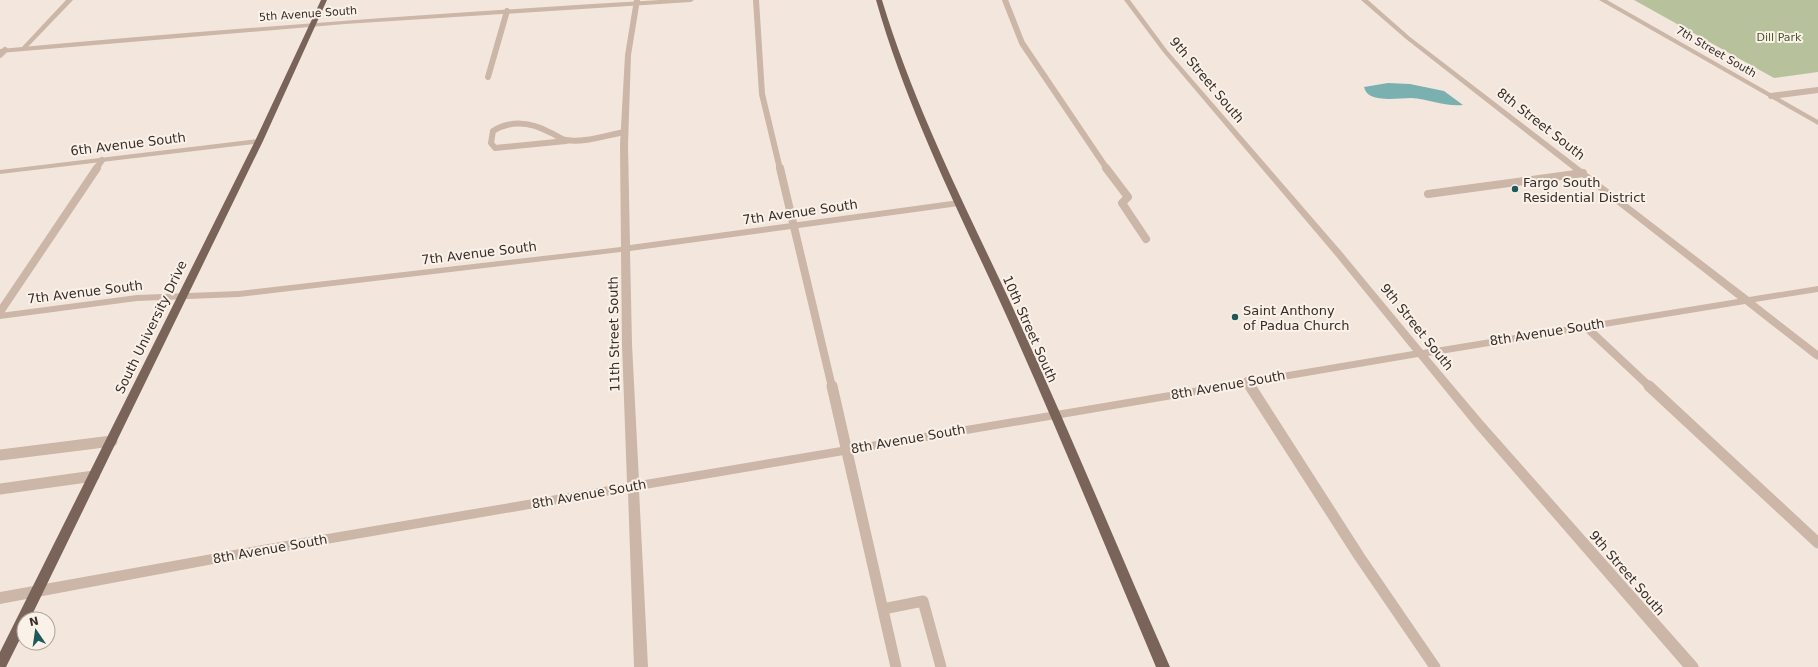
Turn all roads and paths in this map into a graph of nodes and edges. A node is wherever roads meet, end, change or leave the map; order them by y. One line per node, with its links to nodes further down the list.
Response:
1 (70, 0): 13 (street)
2 (324, 0): 12 (main road, South University Drive)
3 (691, 0): 10 (street, 5th Avenue South)
4 (756, 0): 27 (lane)
5 (879, 0): 26 (main road, 10th Street South)
6 (1005, 0): 28 (lane)
7 (1127, 0): 36 (street, 9th Street South)
8 (1364, 0): 24 (street, 8th Street South)
9 (1602, 0): 17 (street, 7th Street South)
10 (637, 2): 11 (street, 5th Avenue South); 19 (street, 11th Street South)
11 (507, 11): 12 (street, 5th Avenue South); 15 (lane)
12 (313, 24): 13 (street, 5th Avenue South); 20 (main road, South University Drive)
13 (24, 48): 14 (street, 5th Avenue South)
14 (2, 52)
15 (488, 77)
16 (1818, 90): 17 (lane)
17 (1772, 96): 18 (street, 7th Street South)
18 (1818, 123)
19 (625, 132): 21 (lane); 29 (street, 11th Street South)
20 (259, 141): 22 (street, 6th Avenue South); 31 (main road, South University Drive)
21 (566, 141): 21 (lane)
22 (102, 160): 23 (street, 6th Avenue South); 33 (lane)
23 (0, 172)
24 (1583, 173): 25 (lane); 32 (street, 8th Street South)
25 (1428, 194)
26 (959, 203): 27 (street, 7th Avenue South); 39 (main road, 10th Street South)
27 (794, 226): 29 (street, 7th Avenue South); 41 (lane)
28 (1146, 239)
29 (626, 249): 31 (street, 7th Avenue South); 44 (street, 11th Street South)
30 (1818, 289): 32 (street, 8th Avenue South)
31 (183, 296): 34 (street, 7th Avenue South); 40 (main road, South University Drive)
32 (1746, 300): 35 (street, 8th Avenue South); 37 (street, 8th Street South)
33 (0, 312)
34 (0, 316)
35 (1586, 326): 36 (street, 8th Avenue South); 46 (lane)
36 (1421, 353): 38 (street, 8th Avenue South); 56 (street, 9th Street South)
37 (1818, 356)
38 (1247, 381): 39 (street, 8th Avenue South); 55 (lane)
39 (1054, 414): 41 (street, 8th Avenue South); 54 (main road, 10th Street South)
40 (112, 441): 42 (lane); 43 (main road, South University Drive)
41 (847, 450): 44 (street, 8th Avenue South); 49 (lane)
42 (0, 455)
43 (94, 476): 45 (lane); 47 (main road, South University Drive)
44 (633, 486): 47 (street, 8th Avenue South); 51 (street, 11th Street South)
45 (0, 489)
46 (1818, 543)
47 (36, 592): 48 (street, 8th Avenue South); 50 (main road, South University Drive)
48 (0, 598)
49 (883, 609): 52 (lane); 53 (lane)
50 (0, 666)
51 (640, 667)
52 (896, 667)
53 (941, 667)
54 (1162, 667)
55 (1435, 667)
56 (1692, 667)

